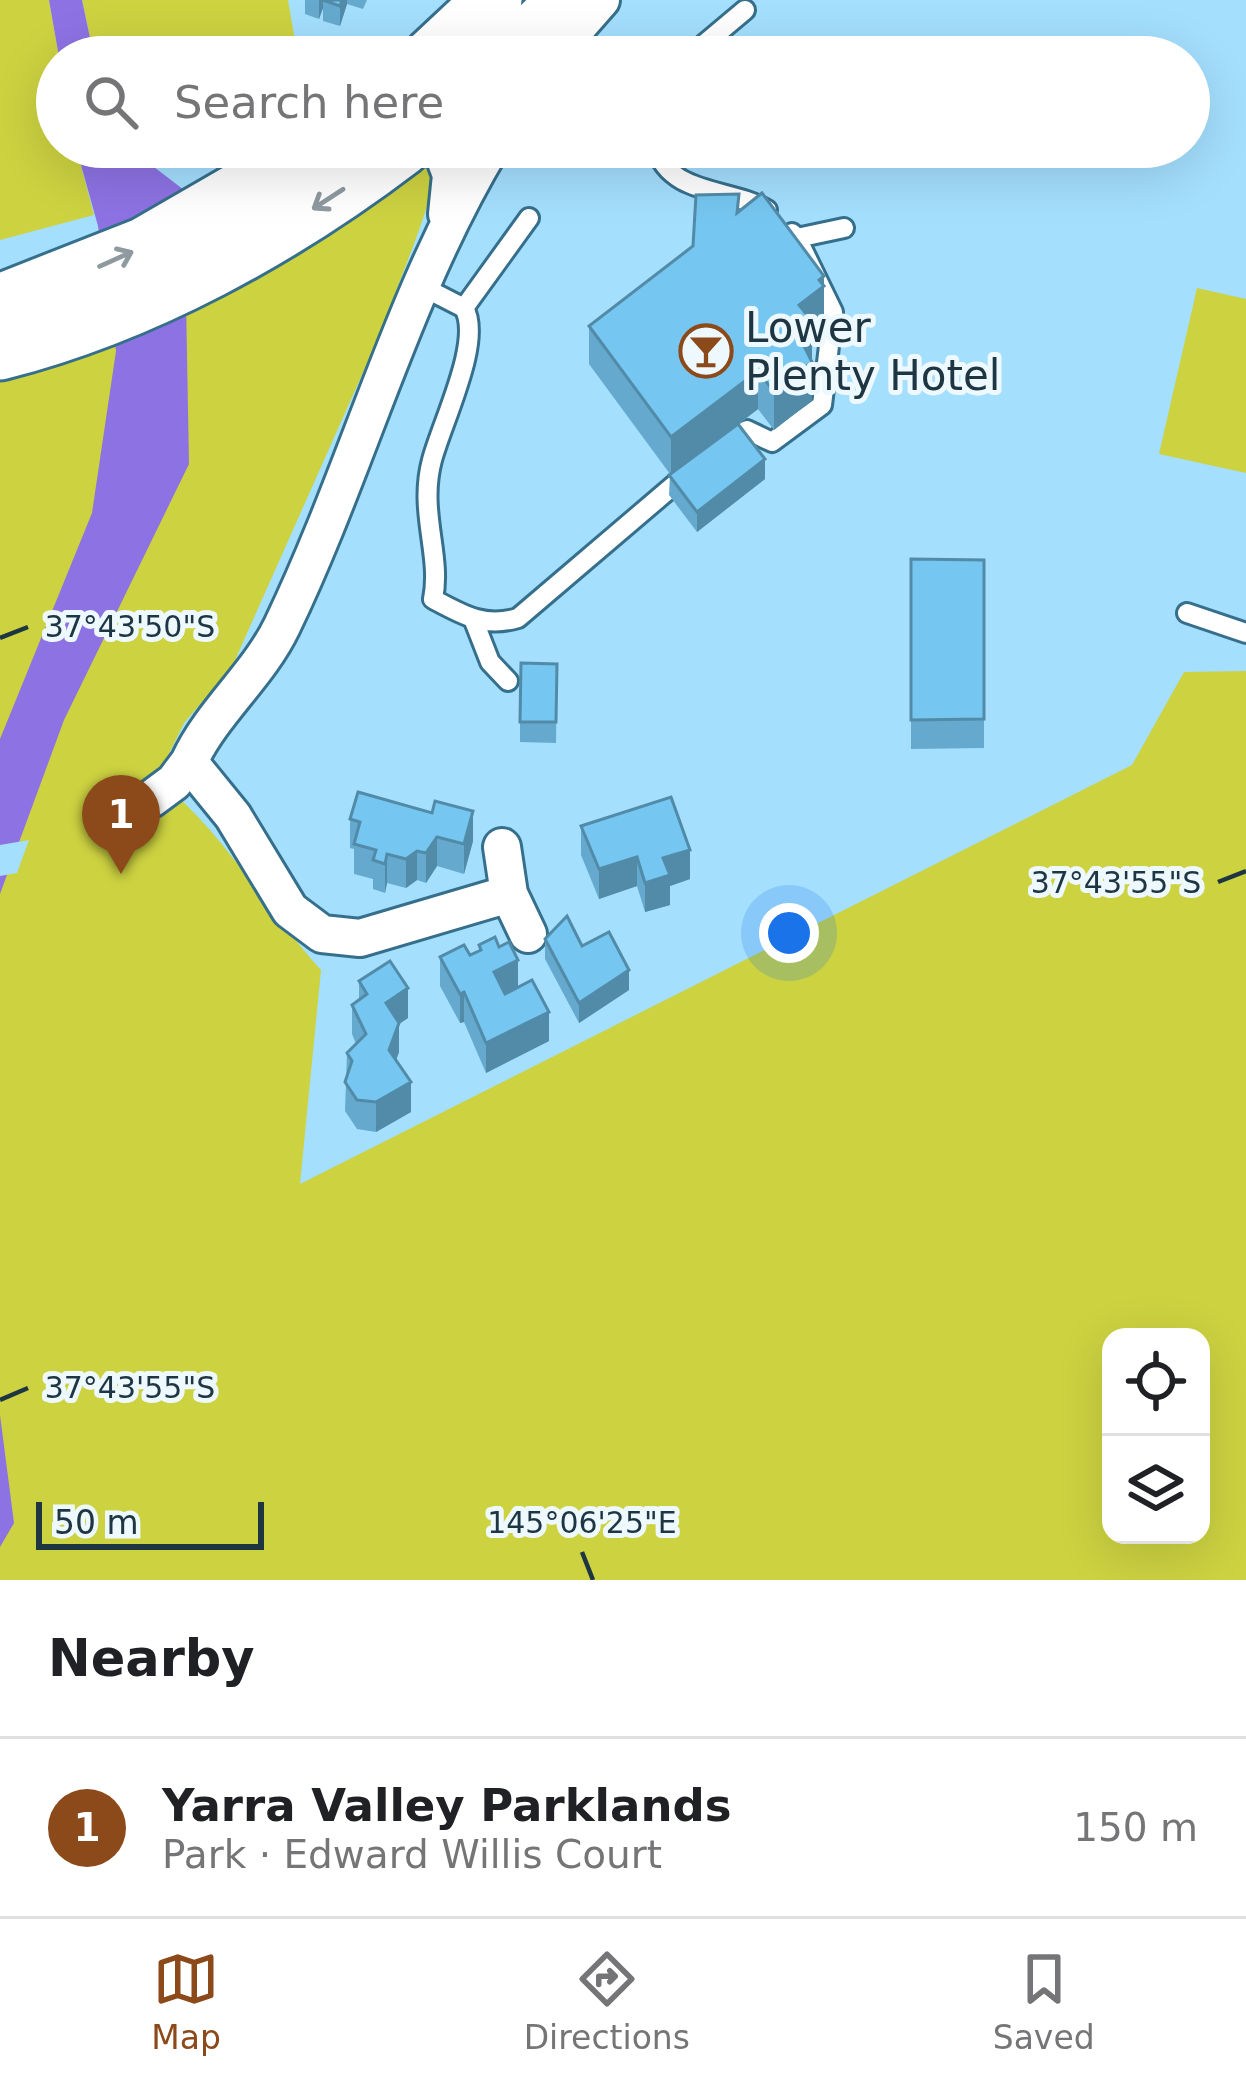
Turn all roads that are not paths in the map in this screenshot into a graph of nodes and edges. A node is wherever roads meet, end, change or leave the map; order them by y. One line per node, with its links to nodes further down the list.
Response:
1 (493, 0): 5 (main road)
2 (567, 0): 6 (main road)
3 (602, 0): 7 (street)
4 (745, 10): 8 (lane)
5 (454, 36)
6 (530, 36)
7 (570, 36)
8 (714, 36)
9 (296, 168): 15 (main road)
10 (358, 168): 15 (main road, one-way to 15)
11 (450, 168): 16 (street)
12 (478, 168): 16 (street)
13 (666, 168): 18 (lane)
14 (530, 218): 20 (lane)
15 (244, 222): 21 (main road)
16 (445, 224): 19 (street)
17 (844, 229): 18 (lane)
18 (796, 238): 23 (lane)
19 (419, 285): 20 (lane); 26 (street)
20 (464, 308): 23 (lane)
21 (6, 325)
22 (1186, 614): 24 (lane)
23 (474, 620): 25 (lane)
24 (1246, 633)
25 (508, 681)
26 (189, 762): 27 (street); 29 (street)
27 (151, 799)
28 (502, 847): 29 (street)
29 (509, 894): 30 (street)
30 (528, 934)

